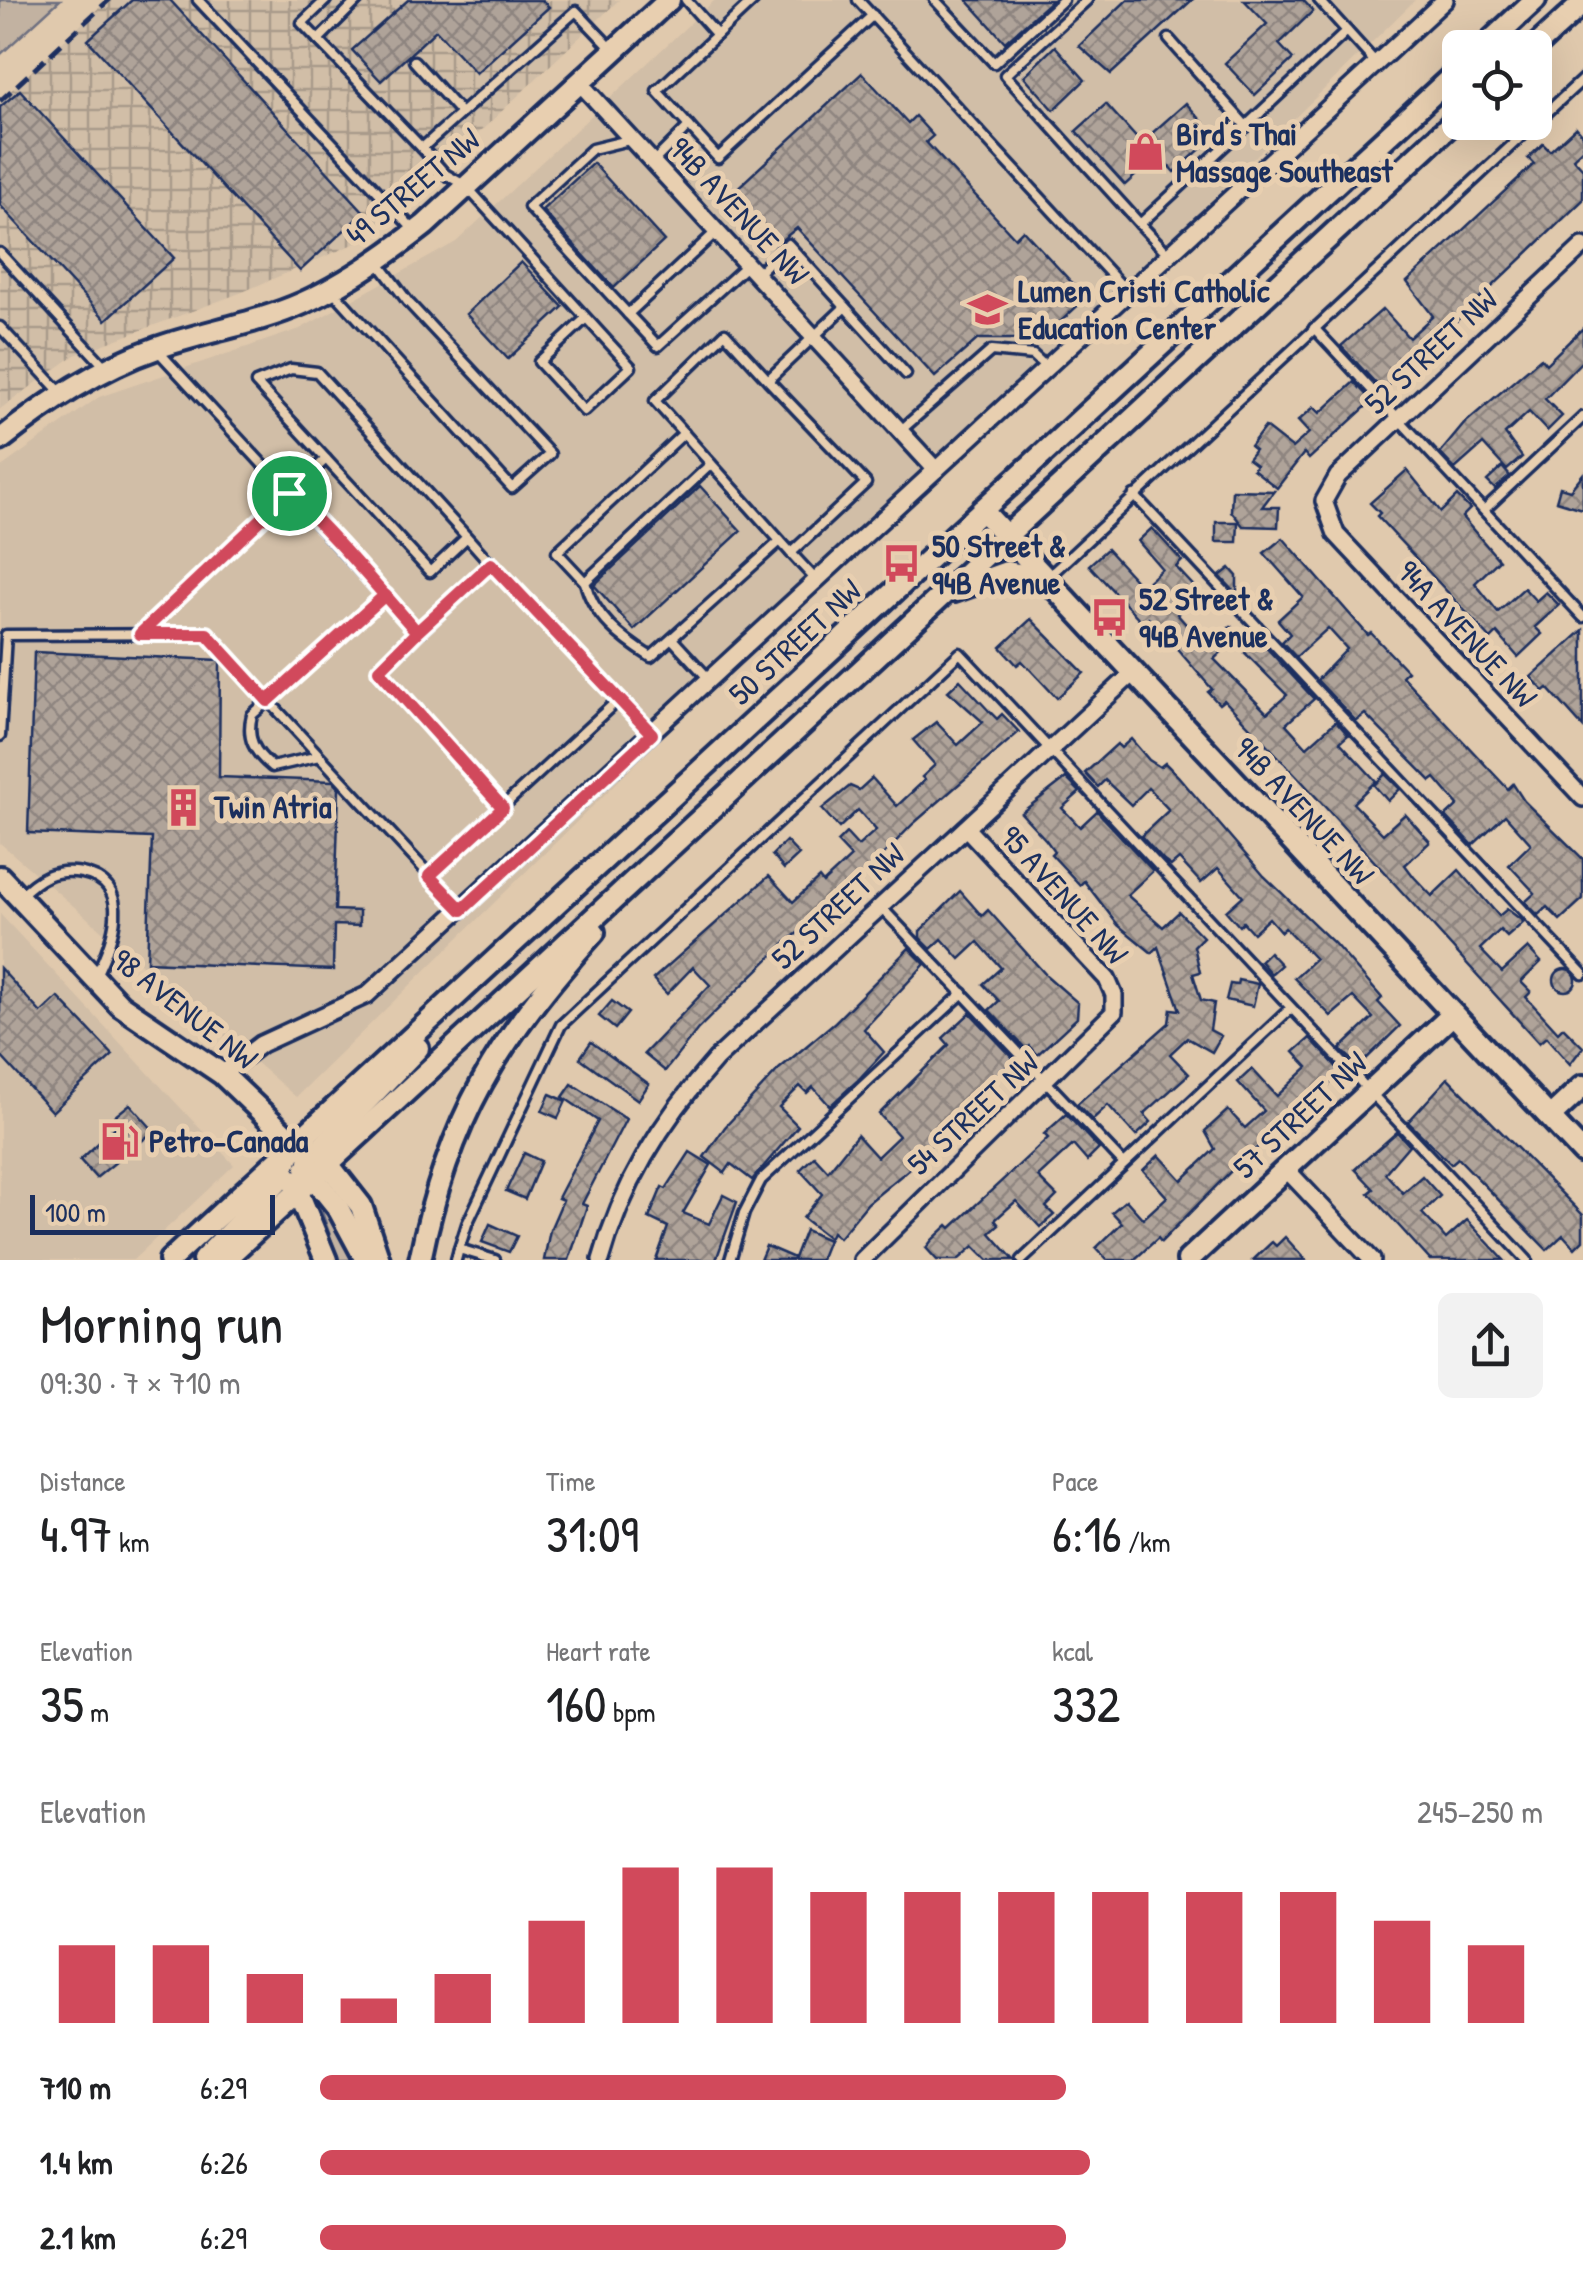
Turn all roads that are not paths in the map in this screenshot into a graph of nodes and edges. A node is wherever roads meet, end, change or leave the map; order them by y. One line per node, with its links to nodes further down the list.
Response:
1 (198, 0): 40 (lane)
2 (326, 0): 23 (lane)
3 (359, 0): 23 (lane)
4 (569, 0): 16 (lane)
5 (669, 0): 24 (main road, 49 STREET NW)
6 (686, 0): 21 (lane)
7 (754, 0): 21 (lane)
8 (858, 0): 17 (lane)
9 (936, 0): 10 (lane)
10 (1062, 0)
11 (1087, 0): 38 (lane)
12 (1319, 0): 20 (lane)
13 (1445, 0): 26 (street, 50 STREET NW)
14 (1535, 0): 18 (main road)
15 (1583, 3): 19 (main road)
16 (576, 11): 24 (lane); 30 (lane)
17 (873, 16): 31 (lane); 47 (lane)
18 (1502, 30)
19 (1552, 31)
20 (1347, 32): 26 (lane); 32 (lane)
21 (717, 35): 31 (lane)
22 (1169, 39): 32 (lane)
23 (318, 40): 35 (lane)
24 (614, 50): 28 (main road, 49 STREET NW)
25 (414, 61): 30 (lane)
26 (1376, 64): 43 (street, 50 STREET NW)
27 (1583, 80): 52 (lane)
28 (580, 82): 34 (street, 94B AVENUE NW); 37 (main road, 49 STREET NW)
29 (1442, 86): 71 (main road, 50 STREET NW)
30 (461, 114): 35 (lane)
31 (689, 126): 36 (lane)
32 (1246, 126): 38 (lane)
33 (1442, 133): 73 (main road, 50 STREET NW)
34 (633, 139): 36 (street, 94B AVENUE NW); 49 (lane)
35 (422, 148): 37 (lane)
36 (653, 162): 39 (street, 94B AVENUE NW)
37 (466, 186): 40 (main road, 49 STREET NW); 50 (lane)
38 (1140, 224): 43 (lane)
39 (716, 231): 45 (street, 94B AVENUE NW); 49 (lane)
40 (416, 232): 44 (main road, 49 STREET NW)
41 (1583, 246): 61 (street, 52 STREET NW)
42 (0, 253): 56 (lane)
43 (1170, 256): 47 (street, 50 STREET NW)
44 (377, 261): 46 (main road, 49 STREET NW); 46 (lane)
45 (752, 270): 48 (lane); 49 (lane); 53 (street, 94B AVENUE NW)
46 (331, 289): 54 (main road, 49 STREET NW)
47 (1129, 294): 55 (street, 50 STREET NW)
48 (845, 306): 53 (lane); 57 (lane)
49 (628, 314)
50 (585, 319): 50 (lane)
51 (0, 327): 59 (lane)
52 (1314, 328): 61 (lane); 69 (lane)
53 (814, 336): 58 (lane); 62 (street, 94B AVENUE NW)
54 (156, 348): 56 (main road, 49 STREET NW); 68 (lane)
55 (1047, 368): 62 (lane); 67 (street, 50 STREET NW)
56 (106, 369): 59 (main road, 49 STREET NW)
57 (906, 374)
58 (768, 380): 63 (lane); 76 (lane)
59 (62, 394): 64 (main road, 49 STREET NW)
60 (1583, 416): 72 (lane)
61 (1398, 418): 70 (street, 52 STREET NW); 72 (lane)
62 (900, 431): 67 (street, 94B AVENUE NW)
63 (684, 433): 66 (lane); 80 (lane)
64 (0, 440)
65 (326, 458): 68 (lane); 74 (lane); 74 (lane)
66 (711, 464): 75 (lane); 80 (lane)
67 (936, 470): 79 (street, 50 STREET NW)
68 (289, 493): 81 (lane); 86 (lane)
69 (1134, 495): 78 (lane); 105 (lane)
70 (1324, 501): 96 (street, 94A AVENUE NW)
71 (982, 510): 73 (main road, 94B AVENUE NW); 117 (main road, 50 STREET NW)
72 (1484, 510): 83 (lane)
73 (1005, 535): 78 (main road, 94B AVENUE NW); 82 (main road, 50 STREET NW)
74 (467, 537): 77 (lane)
75 (780, 541): 76 (lane); 87 (lane)
76 (790, 553): 79 (lane)
77 (491, 564): 85 (lane); 90 (lane)
78 (1046, 579): 82 (main road); 88 (main road, 94B AVENUE NW)
79 (817, 581): 89 (street, 50 STREET NW)
80 (585, 582): 87 (lane)
81 (385, 595): 85 (lane); 91 (lane)
82 (938, 598): 99 (main road, 50 STREET NW)
83 (1583, 616)
84 (3, 631): 86 (lane); 93 (lane)
85 (417, 632): 97 (lane)
86 (140, 634): 91 (lane)
87 (674, 641): 89 (lane)
88 (1133, 673): 94 (street, 52 STREET NW); 110 (main road, 94B AVENUE NW)
89 (710, 680): 92 (street, 50 STREET NW)
90 (619, 699): 92 (lane); 97 (lane)
91 (268, 701): 95 (lane); 95 (lane)
92 (652, 734): 104 (street, 50 STREET NW)
93 (0, 736)
94 (1049, 751): 98 (street, 52 STREET NW); 109 (lane); 121 (lane)
95 (319, 756): 100 (lane)
96 (1583, 798)
97 (503, 808): 100 (lane)
98 (966, 828): 103 (street, 52 STREET NW); 108 (street, 95 AVENUE NW)
99 (670, 846): 117 (main road, 50 STREET NW); 129 (main road)
100 (429, 876): 104 (lane)
101 (0, 877): 102 (main road, 98 AVENUE NW)
102 (19, 897): 106 (main road, 98 AVENUE NW); 106 (lane)
103 (879, 905): 107 (lane); 132 (street, 52 STREET NW)
104 (462, 910): 111 (street, 50 STREET NW)
105 (1583, 974)
106 (95, 978): 111 (main road, 98 AVENUE NW)
107 (963, 992): 112 (lane); 133 (lane)
108 (1116, 1002): 112 (street, 54 STREET NW)
109 (1290, 1008): 114 (lane); 118 (lane)
110 (1453, 1014): 114 (main road, 57 STREET NW); 115 (main road, 94B AVENUE NW)
111 (222, 1074): 117 (main road, 98 AVENUE NW)
112 (1046, 1081): 118 (lane); 134 (street, 54 STREET NW)
113 (1583, 1086): 115 (main road)
114 (1369, 1091): 119 (main road, 57 STREET NW); 137 (lane)
115 (1550, 1117): 116 (main road, 94B AVENUE NW)
116 (1583, 1153)
117 (306, 1160): 120 (main road, 50 STREET NW); 123 (main road, 50 STREET NW); 124 (main road); 127 (main road); 128 (main road, 98 AVENUE NW)
118 (1124, 1163): 135 (lane)
119 (1286, 1169): 122 (main road, 57 STREET NW); 136 (street)
120 (297, 1192): 125 (main road, 50 STREET NW); 126 (main road)
121 (459, 1250): 130 (lane); 131 (lane)
122 (1201, 1255)
123 (170, 1260)
124 (203, 1260)
125 (224, 1260)
126 (326, 1260)
127 (366, 1260)
128 (379, 1260)
129 (420, 1260)
130 (456, 1260)
131 (495, 1260)
132 (601, 1260)
133 (730, 1260)
134 (862, 1260)
135 (1022, 1260)
136 (1372, 1260)
137 (1527, 1260)

